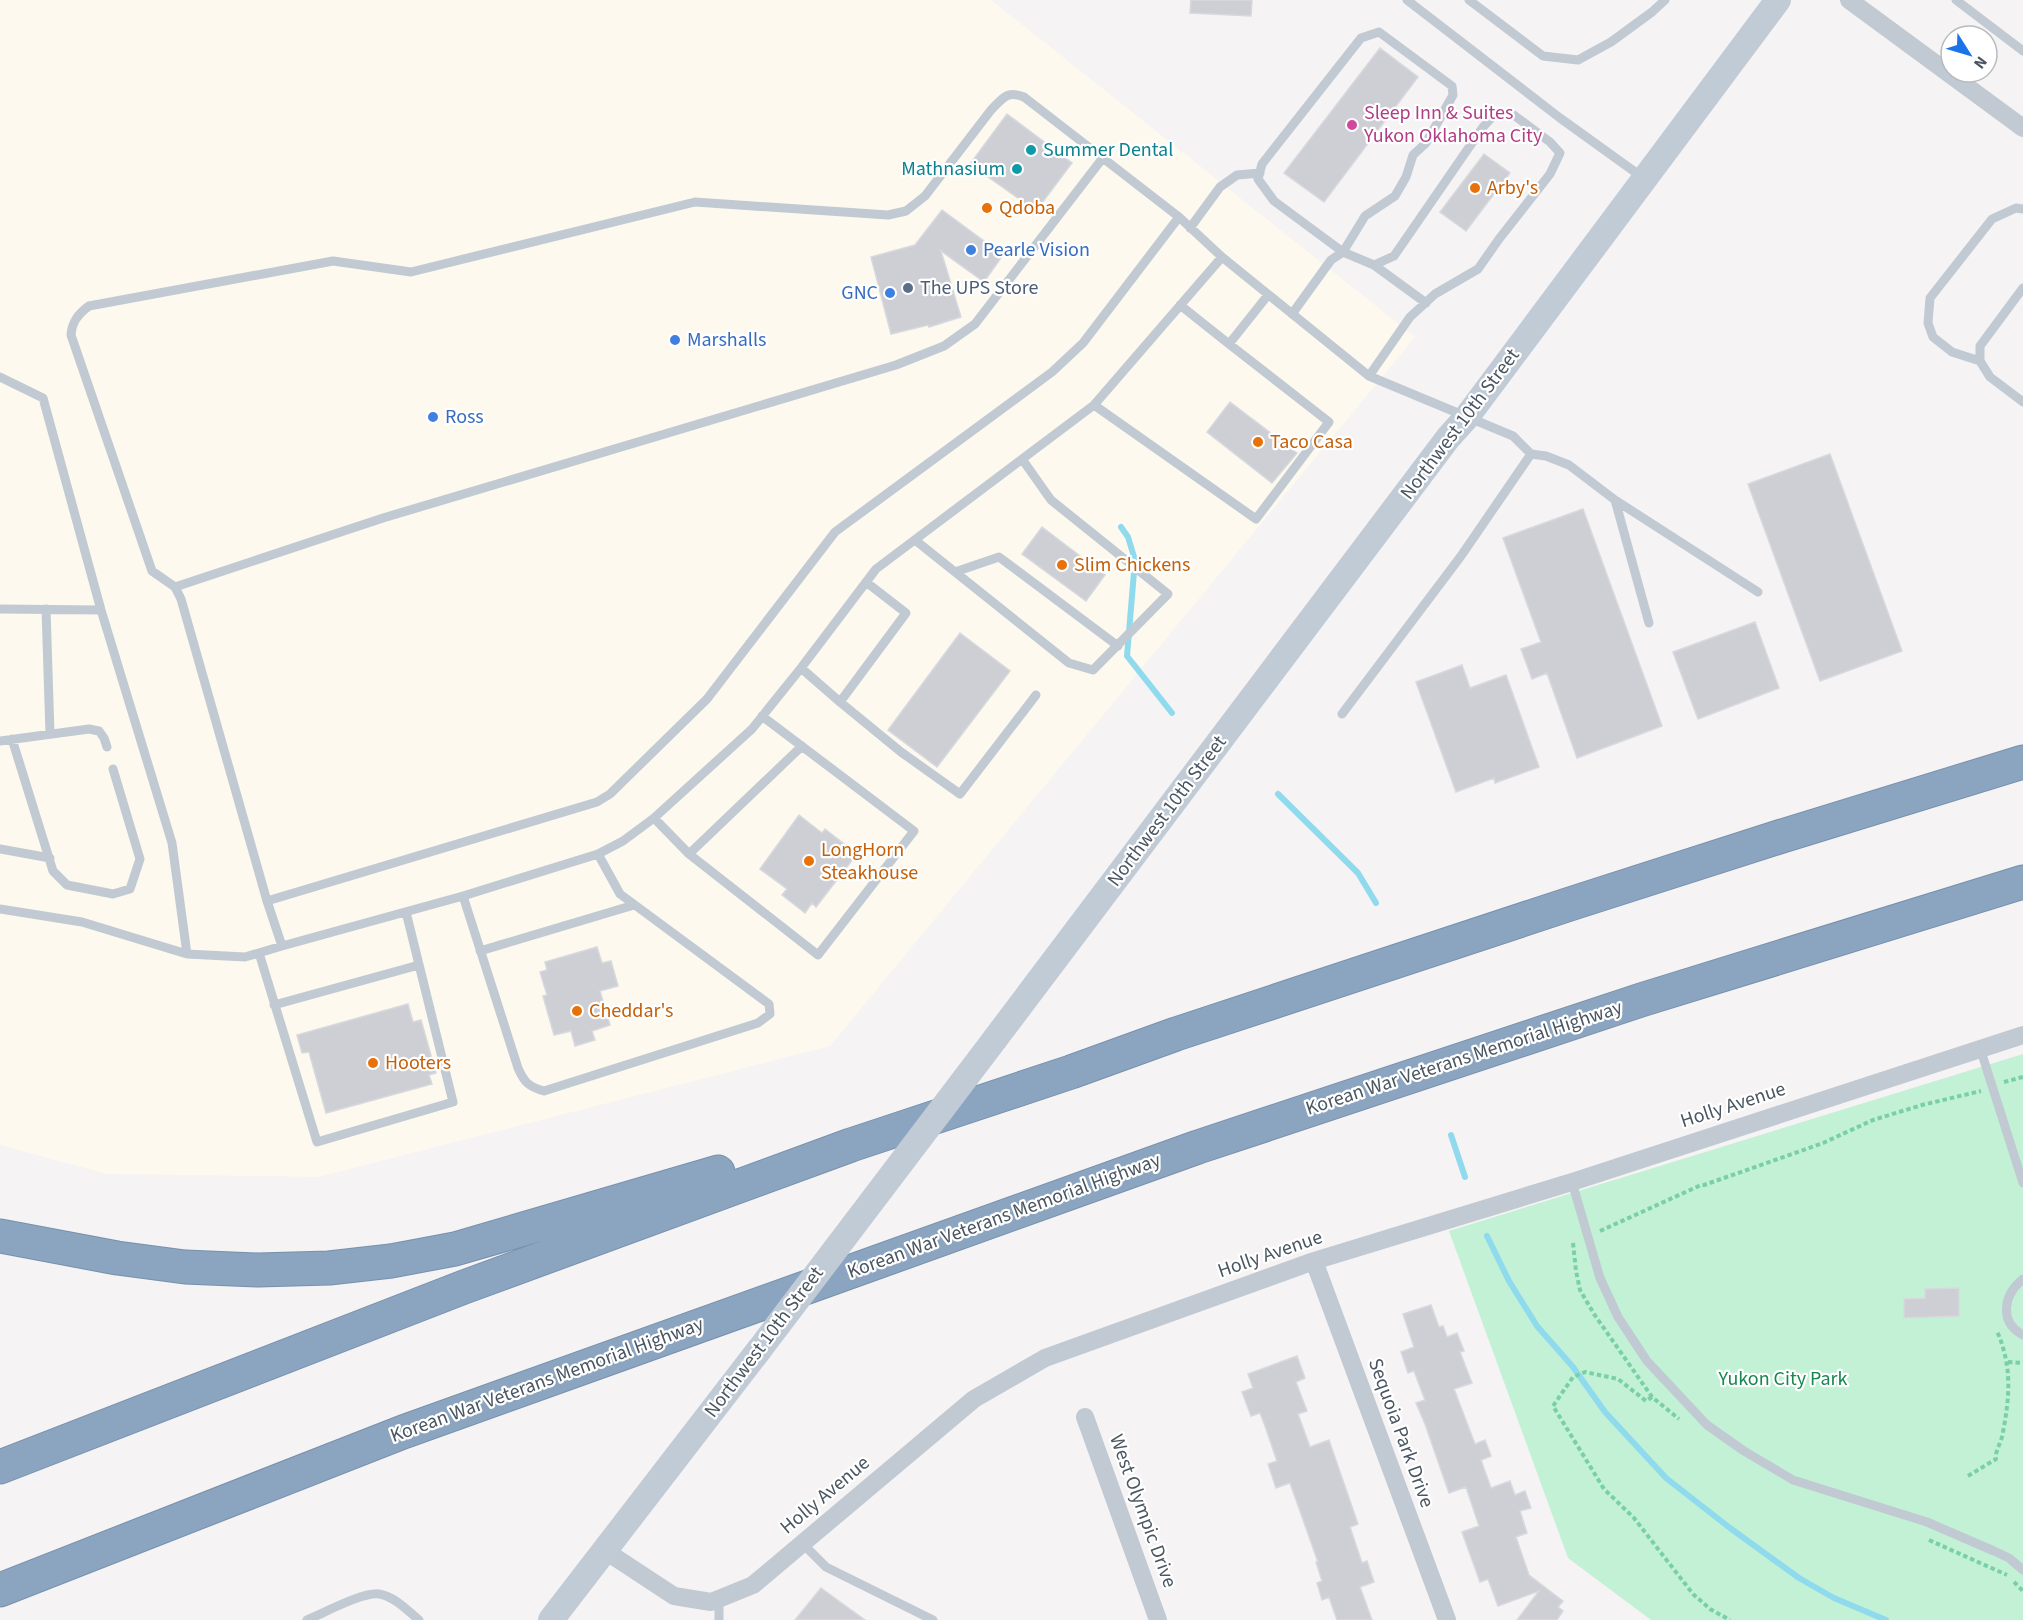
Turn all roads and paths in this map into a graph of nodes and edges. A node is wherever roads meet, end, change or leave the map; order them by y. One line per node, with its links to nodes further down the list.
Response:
1 (1407, 0): 11 (lane)
2 (1468, 0): 3 (lane)
3 (1665, 0)
4 (1778, 0): 11 (main road, Northwest 10th Street)
5 (1849, 0): 8 (street)
6 (1956, 0): 7 (lane)
7 (2023, 51)
8 (2023, 128)
9 (1102, 159): 13 (lane); 36 (lane); 36 (lane)
10 (1260, 173): 14 (lane); 15 (lane); 15 (lane)
11 (1644, 178): 29 (main road, Northwest 10th Street)
12 (2023, 208): 24 (lane)
13 (1179, 217): 14 (lane); 62 (lane)
14 (1190, 228): 16 (lane)
15 (1343, 252): 17 (lane); 22 (lane)
16 (1222, 257): 19 (lane); 21 (lane)
17 (1374, 265): 20 (lane); 20 (lane)
18 (2023, 288): 24 (lane)
19 (1268, 294): 22 (lane); 23 (lane)
20 (1426, 303): 25 (lane)
21 (1180, 305): 23 (lane); 28 (lane)
22 (1292, 314): 25 (lane)
23 (1229, 344): 28 (lane)
24 (1980, 361): 27 (lane)
25 (1369, 376): 29 (lane)
26 (0, 377): 40 (lane)
27 (2023, 402)
28 (1094, 405): 31 (lane)
29 (1466, 418): 30 (lane); 93 (main road, Northwest 10th Street, bridge)
30 (1531, 454): 32 (lane); 46 (lane)
31 (1022, 459): 33 (lane); 42 (lane)
32 (1615, 500): 37 (lane); 41 (lane)
33 (915, 540): 34 (lane); 35 (lane)
34 (955, 572): 42 (lane); 42 (lane)
35 (866, 582): 43 (lane); 45 (lane)
36 (175, 587): 62 (lane)
37 (1758, 592)
38 (0, 609): 39 (lane)
39 (46, 609): 40 (lane); 48 (lane)
40 (102, 610): 69 (lane)
41 (1650, 623)
42 (1118, 646)
43 (801, 668): 45 (lane); 47 (lane)
44 (1036, 695): 45 (lane)
45 (840, 702)
46 (1342, 714)
47 (762, 716): 51 (lane); 55 (lane)
48 (50, 734): 49 (lane); 52 (lane)
49 (12, 739): 50 (lane); 59 (lane)
50 (0, 741)
51 (802, 746): 58 (lane); 58 (lane)
52 (107, 747)
53 (2023, 762): 77 (highway)
54 (113, 769): 59 (lane)
55 (654, 818): 57 (lane); 58 (lane)
56 (0, 849): 59 (lane)
57 (598, 854): 61 (lane); 63 (lane)
58 (689, 854)
59 (50, 858)
60 (2023, 882): 95 (highway, Korean War Veterans Memorial Highway)
61 (463, 896): 65 (lane); 67 (lane)
62 (267, 902): 66 (lane)
63 (634, 905): 67 (lane); 67 (lane)
64 (0, 909): 69 (lane)
65 (406, 912): 66 (lane); 70 (lane)
66 (282, 946): 68 (lane)
67 (480, 951)
68 (259, 953): 69 (lane); 71 (lane)
69 (187, 954)
70 (419, 964): 71 (lane); 71 (lane)
71 (274, 1005)
72 (2023, 1035): 73 (street, Holly Avenue)
73 (1980, 1048): 78 (street, Holly Avenue); 79 (lane)
74 (2023, 1077): 75 (path)
75 (2003, 1082)
76 (1982, 1091): 80 (path)
77 (850, 1145): 81 (highway); 90 (highway)
78 (1572, 1182): 82 (street, Holly Avenue); 94 (lane)
79 (2023, 1183)
80 (1600, 1231)
81 (0, 1236)
82 (1314, 1261): 92 (street, Holly Avenue); 103 (street, Sequoia Park Drive)
83 (2023, 1279): 85 (lane)
84 (1994, 1324): 86 (path)
85 (2023, 1335)
86 (2008, 1362): 87 (path); 91 (path)
87 (2023, 1363)
88 (1652, 1397): 104 (path)
89 (1085, 1417): 102 (street, West Olympic Drive)
90 (0, 1467)
91 (1968, 1476)
92 (803, 1544): 96 (street, Holly Avenue); 101 (lane)
93 (603, 1550): 96 (street, Holly Avenue); 99 (main road, Northwest 10th Street)
94 (2023, 1570)
95 (0, 1590)
96 (719, 1599): 100 (lane)
97 (307, 1620): 98 (lane)
98 (419, 1620)
99 (551, 1620)
100 (719, 1620)
101 (933, 1620)
102 (1158, 1620)
103 (1446, 1620)
104 (1730, 1620)

